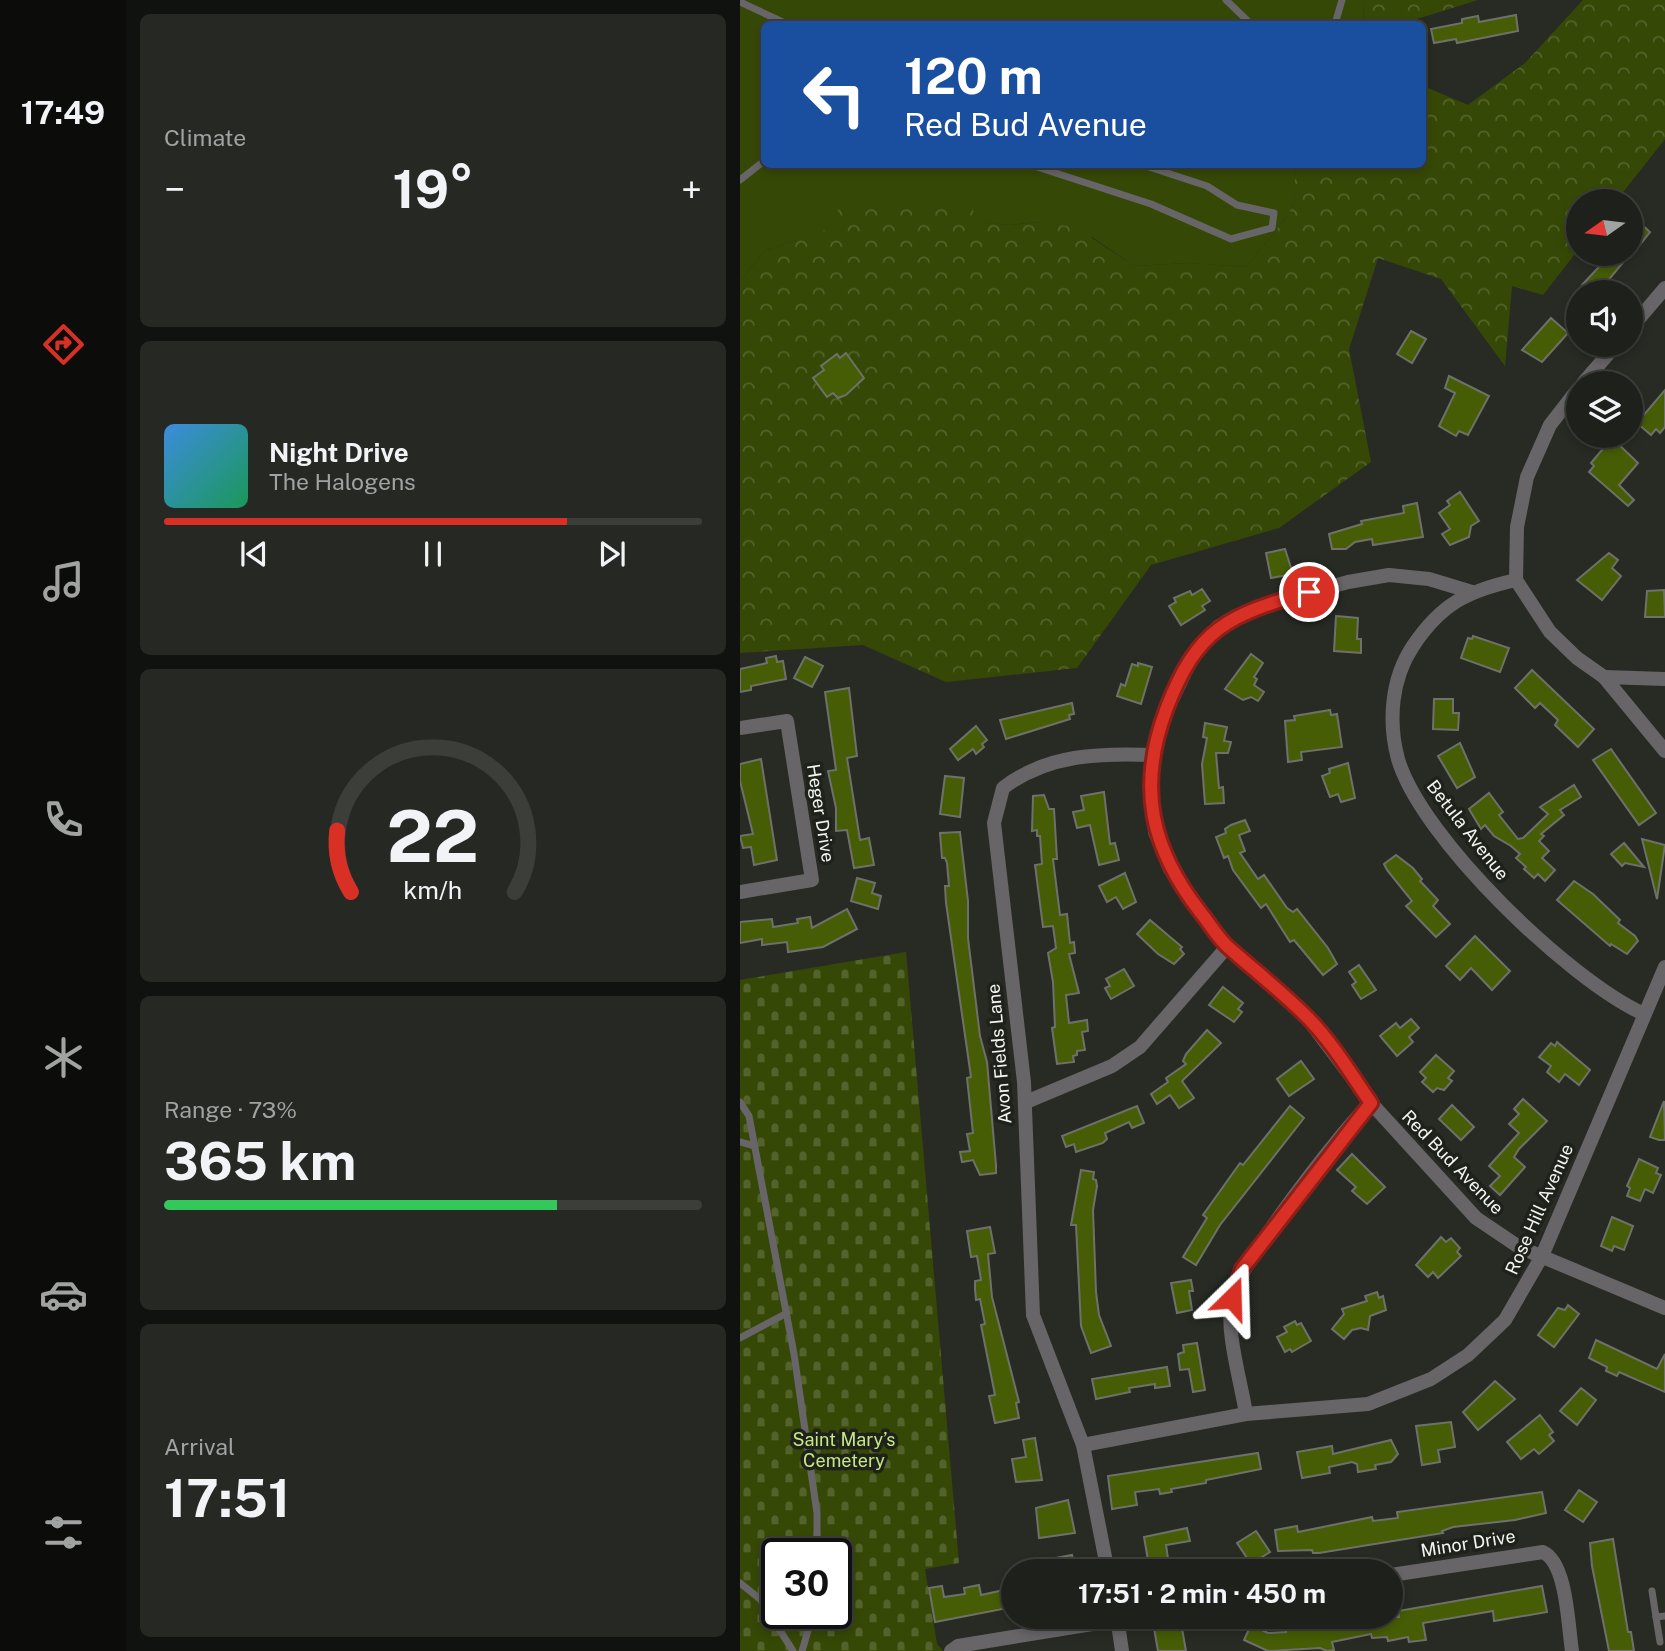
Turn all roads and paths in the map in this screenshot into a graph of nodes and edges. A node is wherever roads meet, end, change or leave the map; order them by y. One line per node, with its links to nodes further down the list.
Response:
1 (1226, 0): 5 (lane)
2 (1342, 0): 6 (lane)
3 (740, 2): 4 (lane)
4 (781, 21)
5 (1248, 21)
6 (1336, 21)
7 (761, 163): 10 (lane)
8 (1040, 168): 9 (lane)
9 (1152, 168)
10 (740, 180)
11 (1665, 288): 12 (street)
12 (1643, 314)
13 (1606, 357): 14 (street)
14 (1593, 371)
15 (1566, 404): 16 (street)
16 (1516, 580): 17 (street, Betula Avenue); 18 (street)
17 (1472, 592): 22 (street, Red Bud Avenue); 26 (street, Betula Avenue)
18 (1604, 677): 19 (street); 21 (street)
19 (1665, 680)
20 (740, 728): 23 (street, Heger Drive)
21 (1665, 751)
22 (1153, 755): 24 (street, Red Bud Avenue); 28 (street, Avon Fields Lane)
23 (740, 892)
24 (1227, 947): 28 (street); 29 (street, Red Bud Avenue)
25 (1665, 967): 26 (street, Rose Hill Avenue)
26 (1644, 1014): 32 (street, Rose Hill Avenue)
27 (740, 1102): 31 (lane)
28 (1026, 1102): 37 (street, Avon Fields Lane)
29 (1371, 1103): 32 (street, Red Bud Avenue); 36 (street)
30 (740, 1142): 31 (lane)
31 (755, 1146): 34 (lane)
32 (1542, 1256): 33 (street, Red Bud Avenue); 36 (street, Rose Hill Avenue)
33 (1665, 1308)
34 (787, 1313): 35 (lane); 38 (lane)
35 (740, 1338)
36 (1246, 1414): 37 (street, Rose Hill Avenue)
37 (1083, 1445): 39 (street, Avon Fields Lane)
38 (817, 1538)
39 (1105, 1559)
40 (1403, 1573): 52 (street, Minor Drive)
41 (740, 1583): 48 (lane)
42 (1652, 1591): 43 (lane)
43 (1660, 1617): 47 (lane)
44 (809, 1629): 49 (lane)
45 (1055, 1629): 50 (street)
46 (1119, 1629): 51 (street)
47 (1660, 1642)
48 (793, 1651)
49 (802, 1651)
50 (951, 1651)
51 (1122, 1651)
52 (1572, 1651)

